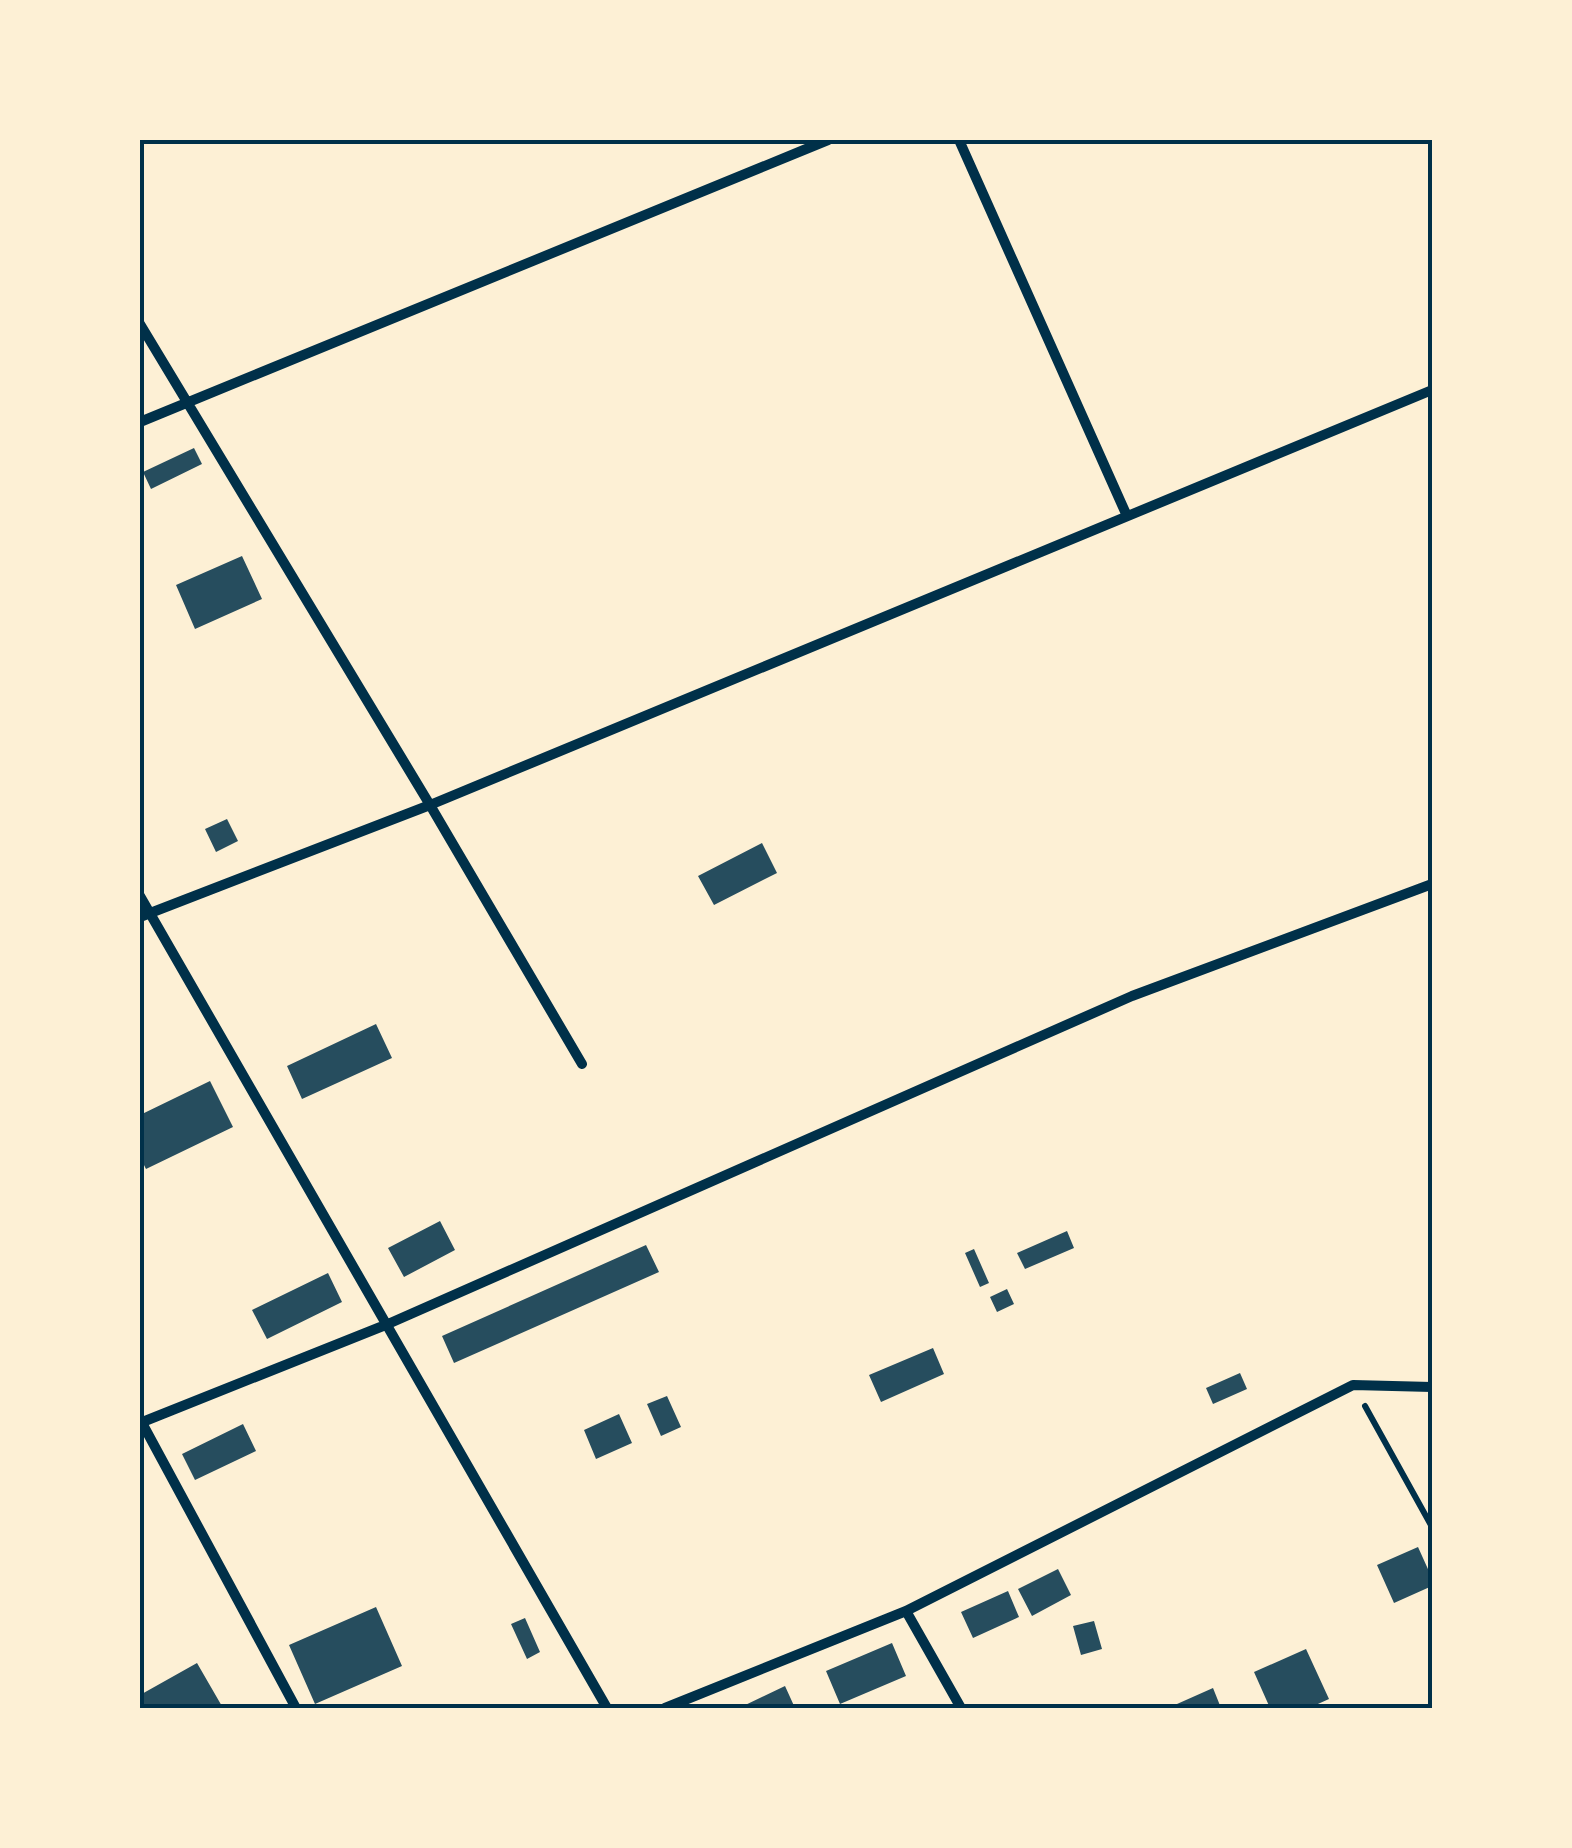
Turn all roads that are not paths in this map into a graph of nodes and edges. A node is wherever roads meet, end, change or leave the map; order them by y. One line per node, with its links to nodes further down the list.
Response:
1 (828, 140): 5 (street)
2 (960, 140): 7 (street)
3 (140, 324): 5 (street)
4 (1432, 390): 7 (street)
5 (188, 402): 6 (street); 8 (street)
6 (140, 422)
7 (1126, 516): 8 (street)
8 (430, 805): 11 (street); 12 (street)
9 (1432, 884): 13 (street)
10 (140, 896): 11 (street)
11 (145, 915): 13 (street)
12 (582, 1064)
13 (388, 1324): 15 (street); 18 (street)
14 (1432, 1387): 16 (street)
15 (141, 1422): 17 (street)
16 (906, 1610): 19 (street); 20 (street)
17 (296, 1708)
18 (607, 1708)
19 (664, 1708)
20 (961, 1708)

